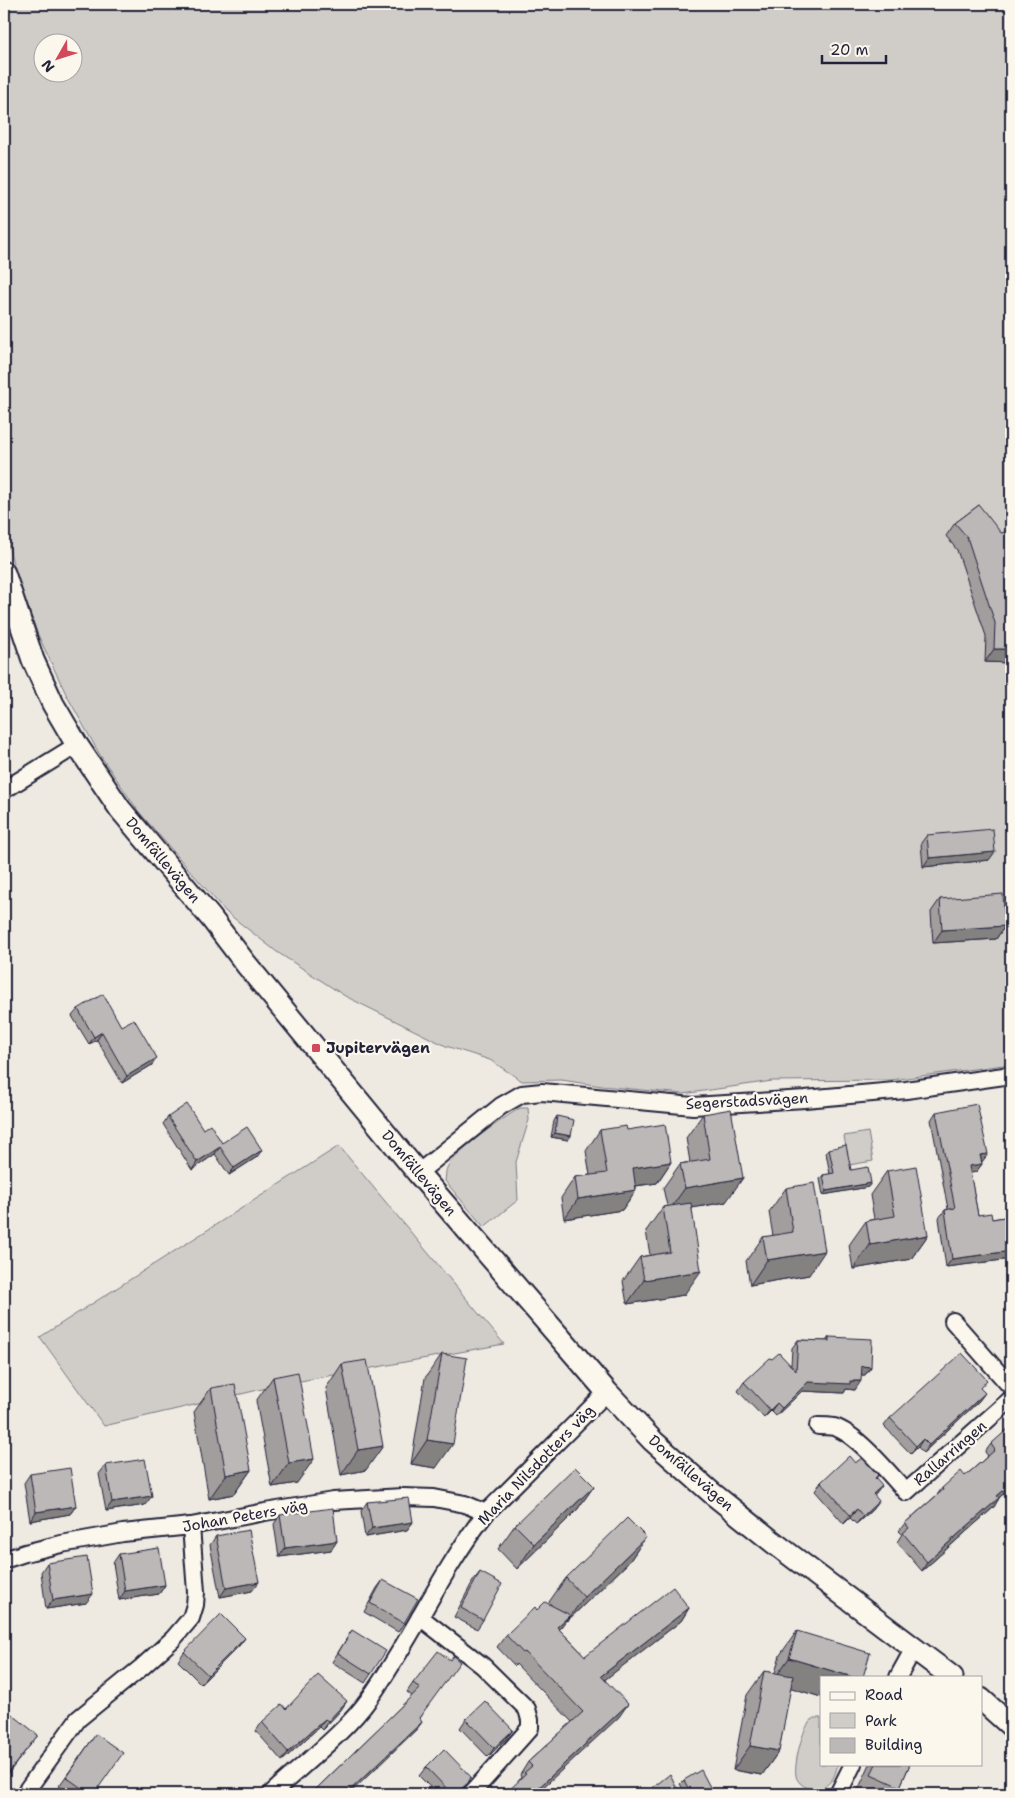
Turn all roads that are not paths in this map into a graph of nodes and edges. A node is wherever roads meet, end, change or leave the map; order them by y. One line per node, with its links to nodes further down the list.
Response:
1 (4, 573): 2 (street, Domfällevägen)
2 (77, 745): 3 (street); 5 (street, Domfällevägen)
3 (4, 790)
4 (1011, 1075): 5 (street, Segerstadsvägen)
5 (418, 1173): 8 (street, Domfällevägen)
6 (953, 1321): 7 (street)
7 (1011, 1387)
8 (607, 1392): 11 (street, Maria Nilsdotters väg); 15 (street, Domfällevägen)
9 (1011, 1400): 10 (street, Rallarringen)
10 (818, 1426)
11 (486, 1513): 12 (street, Johan Peters väg); 14 (street, Maria Nilsdotters väg)
12 (191, 1526): 13 (street, Johan Peters väg); 21 (street)
13 (4, 1560)
14 (420, 1617): 22 (street, Maria Nilsdotters väg); 23 (street)
15 (914, 1648): 16 (street); 17 (street, Domfällevägen)
16 (899, 1676)
17 (951, 1676)
18 (982, 1700): 19 (street)
19 (1011, 1726)
20 (852, 1766): 24 (street)
21 (24, 1794)
22 (271, 1794)
23 (471, 1794)
24 (838, 1794)

